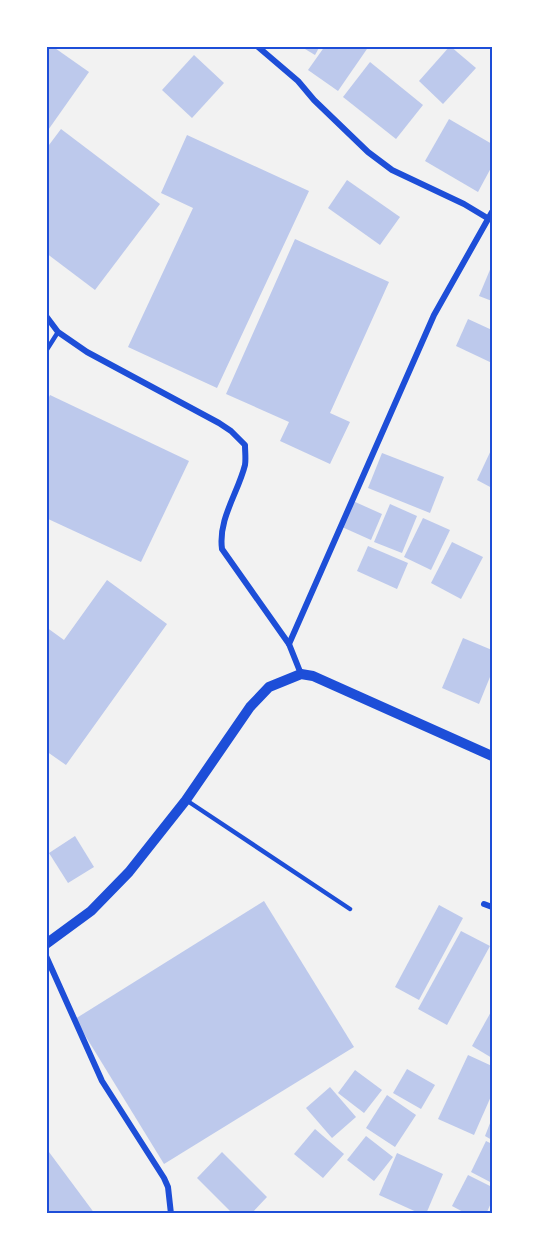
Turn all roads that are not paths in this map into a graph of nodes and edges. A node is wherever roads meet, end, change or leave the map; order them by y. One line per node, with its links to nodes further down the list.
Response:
1 (257, 46): 3 (street)
2 (492, 212): 3 (street)
3 (489, 219): 7 (street)
4 (46, 316): 5 (street)
5 (58, 332): 6 (lane); 7 (street)
6 (46, 351)
7 (289, 644): 8 (street)
8 (301, 674): 9 (street); 10 (street)
9 (492, 756)
10 (186, 800): 13 (lane); 14 (street)
11 (484, 904): 12 (street)
12 (492, 907)
13 (350, 909)
14 (46, 944)
15 (46, 956): 16 (street)
16 (171, 1214)

